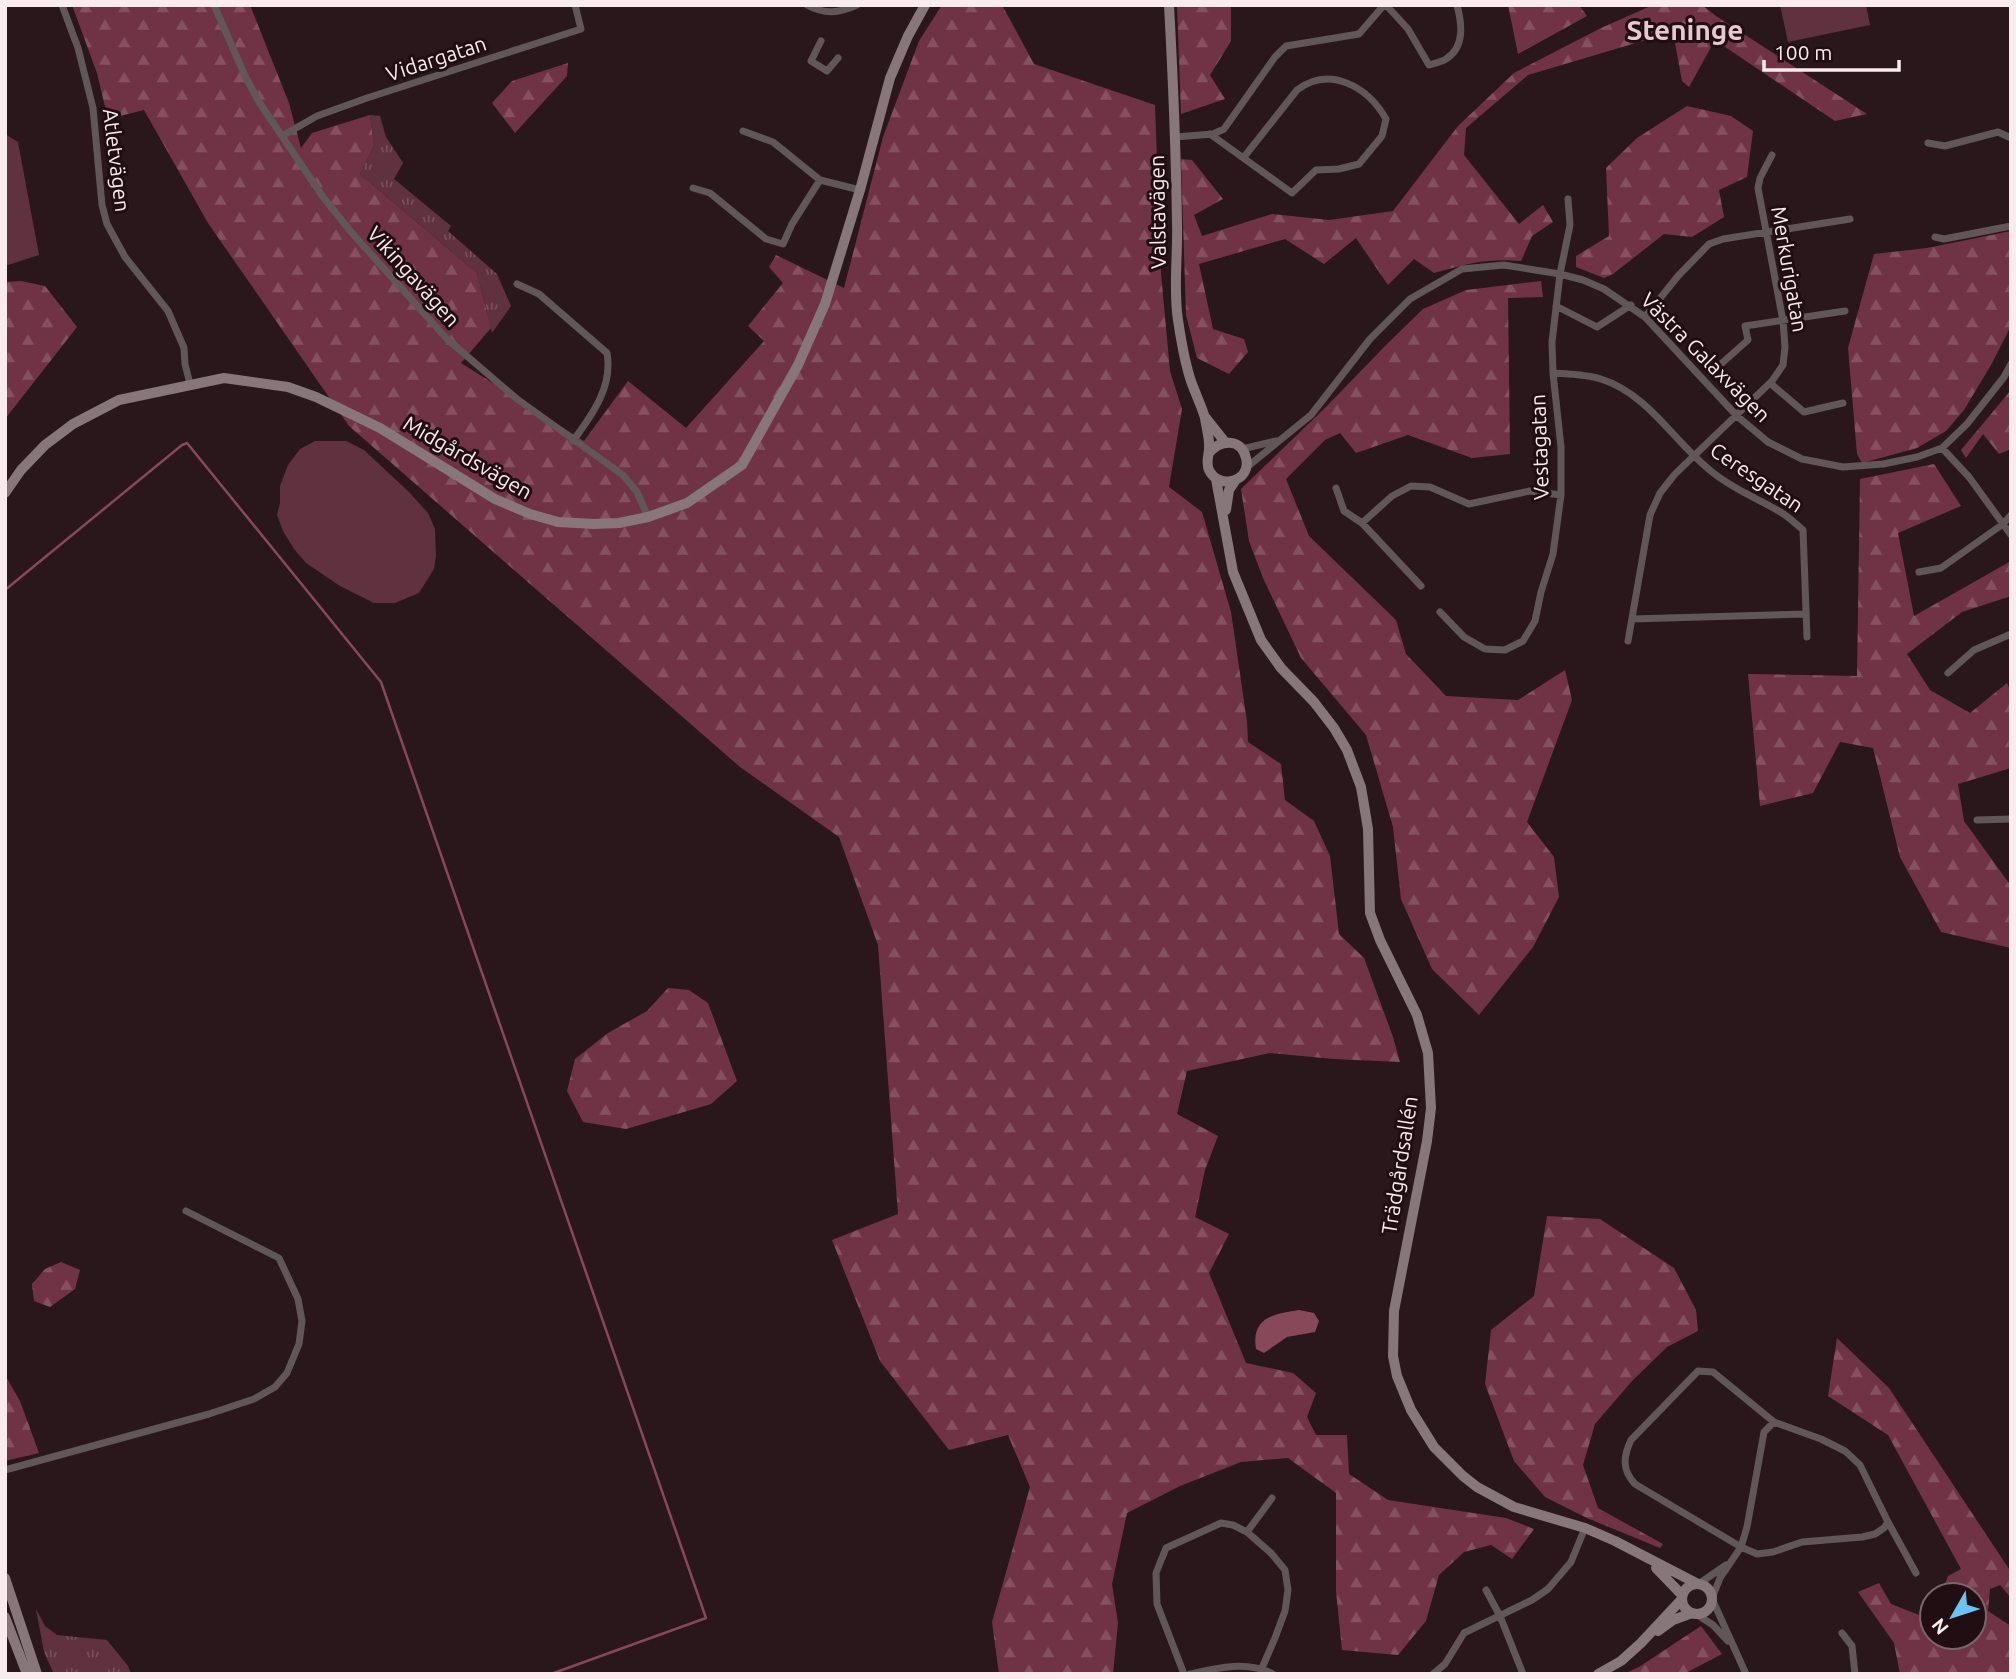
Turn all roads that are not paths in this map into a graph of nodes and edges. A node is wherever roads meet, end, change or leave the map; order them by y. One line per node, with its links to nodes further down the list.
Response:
1 (62, 5): 39 (street, Atletvägen)
2 (214, 5): 14 (street, Vikingavägen)
3 (575, 5): 14 (street, Vidargatan)
4 (807, 5): 5 (street)
5 (857, 5)
6 (925, 5): 22 (street, Midgårdsvägen)
7 (1169, 5): 15 (street, Valstavägen)
8 (1385, 5): 9 (street); 13 (street)
9 (1457, 5)
10 (821, 41): 11 (street)
11 (838, 58)
12 (743, 131): 20 (street)
13 (1210, 134): 15 (street); 19 (street)
14 (282, 136): 44 (street, Vikingavägen)
15 (1175, 137): 41 (street, Valstavägen)
16 (2011, 138): 17 (street)
17 (1928, 143)
18 (1772, 155): 26 (street, Merkurigatan)
19 (1244, 157): 19 (street)
20 (820, 180): 21 (street); 22 (street)
21 (693, 188)
22 (860, 190): 57 (street, Midgårdsvägen)
23 (1568, 199): 28 (street, Vestagatan)
24 (1850, 219): 26 (street)
25 (2011, 226): 27 (street)
26 (1766, 232): 33 (street); 34 (street, Merkurigatan)
27 (1935, 237)
28 (1560, 274): 30 (street, Västra Galaxvägen); 31 (street, Vestagatan); 43 (street, Västra Galaxvägen)
29 (517, 284): 44 (street)
30 (1631, 305): 31 (street); 33 (street, Västra Galaxvägen)
31 (1556, 306): 37 (street, Vestagatan)
32 (1845, 311): 34 (street)
33 (1645, 317): 42 (street, Västra Galaxvägen)
34 (1783, 321): 35 (street); 38 (street, Merkurigatan)
35 (1722, 363)
36 (2011, 364): 46 (street, Västra Galaxvägen)
37 (1553, 373): 49 (street, Ceresgatan); 55 (street, Vestagatan)
38 (1770, 383): 40 (street); 42 (street, Merkurigatan)
39 (190, 384): 54 (street, Midgårdsvägen); 57 (street, Midgårdsvägen)
40 (1843, 403)
41 (1204, 415): 45 (street, Valstavägen); 48 (street, Valstavägen)
42 (1737, 416): 46 (street, Västra Galaxvägen); 49 (street, Merkurigatan)
43 (1280, 440): 47 (street, Västra Galaxvägen); 50 (street, Västra Galaxvägen)
44 (573, 441): 57 (street, Vikingavägen)
45 (1225, 442): 47 (street, Valstavägen); 48 (street)
46 (1942, 448): 60 (street)
47 (1242, 449): 50 (street)
48 (1209, 453): 51 (street, Valstavägen)
49 (1695, 456): 65 (street, Ceresgatan); 66 (street, Merkurigatan)
50 (1247, 467): 52 (street)
51 (1216, 479): 52 (street); 58 (street, Trädgårdsallén)
52 (1235, 481): 58 (street, Trädgårdsallén)
53 (1336, 488): 59 (street)
54 (5, 493)
55 (1561, 495): 59 (street); 64 (street, Vestagatan)
56 (2011, 515): 60 (street)
57 (648, 517)
58 (1223, 521): 78 (street, Trädgårdsallén)
59 (1362, 523): 63 (street)
60 (2003, 524): 61 (street); 62 (street)
61 (2011, 536)
62 (1919, 572)
63 (1421, 586)
64 (1440, 612)
65 (1806, 614): 66 (street); 68 (street, Ceresgatan)
66 (1632, 619): 69 (street, Merkurigatan)
67 (2011, 634): 70 (street)
68 (1807, 637)
69 (1628, 641)
70 (1948, 673)
71 (2011, 819): 72 (street)
72 (1977, 820)
73 (186, 1211): 75 (street)
74 (1774, 1422): 77 (street); 80 (street); 80 (street)
75 (5, 1470)
76 (1272, 1498): 79 (street)
77 (1888, 1522): 80 (street); 83 (street)
78 (1585, 1528): 81 (street, Trädgårdsallén); 90 (street)
79 (1247, 1532): 96 (street); 100 (street)
80 (1741, 1547): 82 (street)
81 (1644, 1558): 85 (street, Trädgårdsallén); 87 (street, Trädgårdsallén)
82 (1730, 1562): 85 (street); 88 (street)
83 (1916, 1573)
84 (5, 1578): 93 (street)
85 (1698, 1583): 87 (street); 88 (street)
86 (1486, 1590): 90 (street)
87 (1682, 1597): 89 (street); 94 (street)
88 (1713, 1599): 89 (street); 95 (street)
89 (1694, 1614): 94 (street); 95 (street)
90 (1500, 1616): 103 (street); 104 (street)
91 (5, 1618): 97 (street)
92 (1842, 1633): 107 (street)
93 (24, 1635): 98 (street); 99 (street)
94 (1641, 1643): 105 (street)
95 (1736, 1649): 106 (street)
96 (1262, 1668): 101 (street); 102 (street)
97 (25, 1674)
98 (37, 1674)
99 (43, 1674)
100 (1184, 1674)
101 (1189, 1674)
102 (1273, 1674)
103 (1433, 1674)
104 (1523, 1674)
105 (1598, 1674)
106 (1746, 1674)
107 (1855, 1674)

